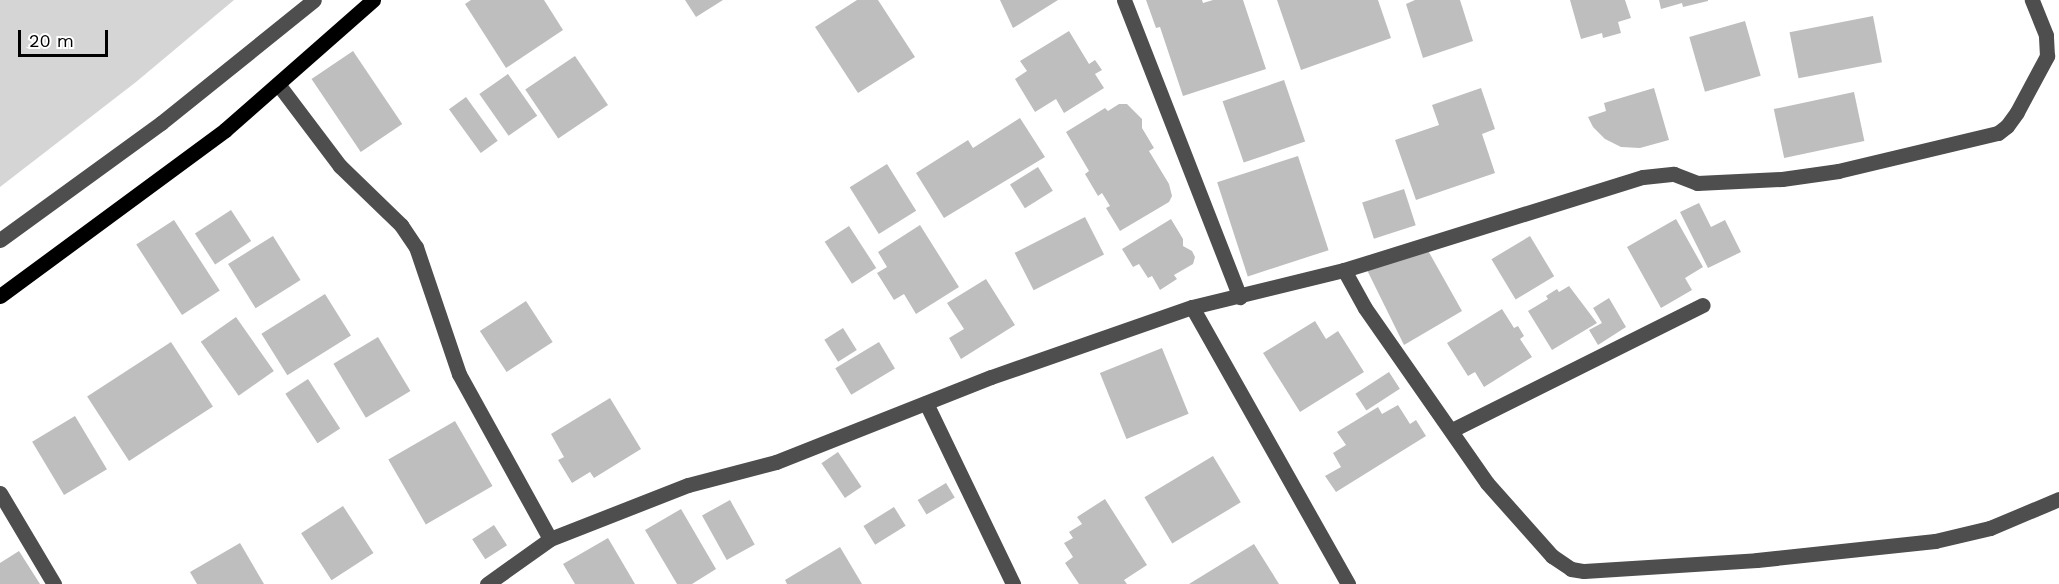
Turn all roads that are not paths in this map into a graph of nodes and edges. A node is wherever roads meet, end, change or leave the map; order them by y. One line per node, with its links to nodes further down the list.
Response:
1 (314, 0): 6 (street)
2 (373, 0): 5 (main road)
3 (1124, 0): 9 (street)
4 (2032, 0): 7 (street)
5 (278, 84): 8 (main road); 16 (street)
6 (0, 240)
7 (1344, 270): 9 (street); 13 (street)
8 (0, 296)
9 (1240, 297): 11 (street)
10 (1703, 305): 13 (street)
11 (1192, 307): 12 (street); 20 (street)
12 (926, 402): 16 (street); 19 (street)
13 (1452, 430): 15 (street)
14 (0, 493): 17 (street)
15 (2059, 499)
16 (550, 539): 18 (street)
17 (54, 584)
18 (488, 584)
19 (1013, 584)
20 (1348, 584)

